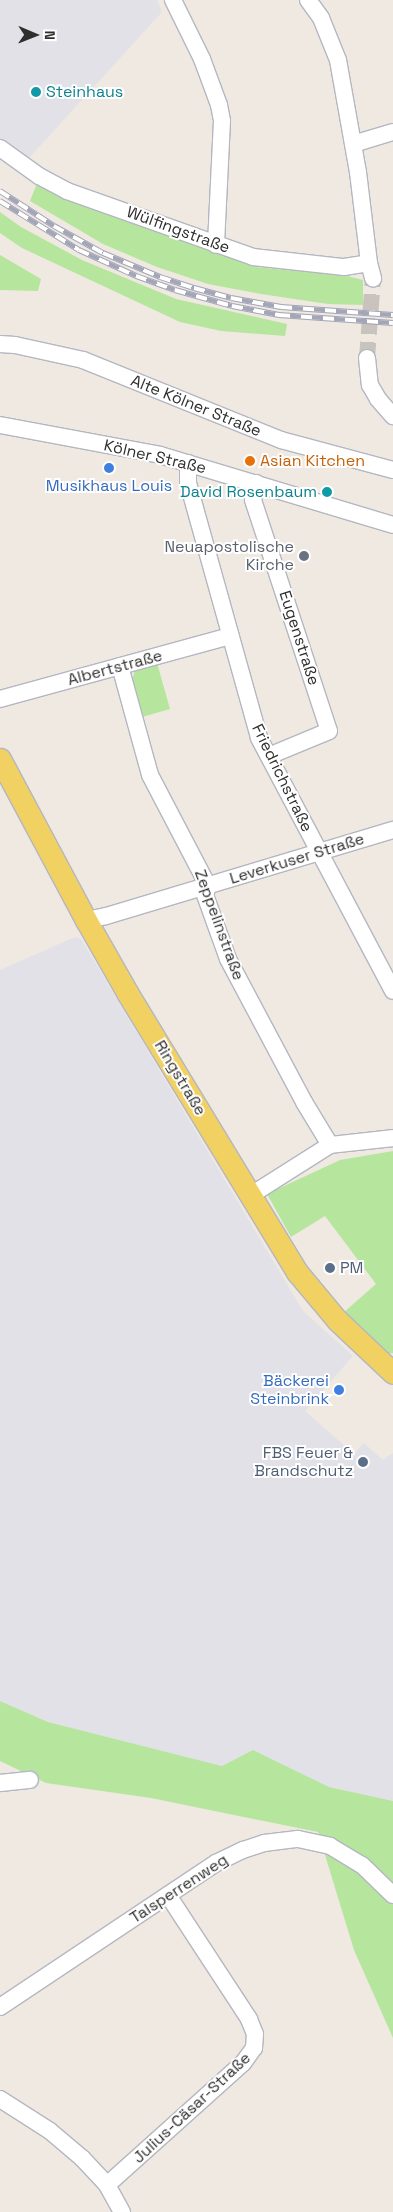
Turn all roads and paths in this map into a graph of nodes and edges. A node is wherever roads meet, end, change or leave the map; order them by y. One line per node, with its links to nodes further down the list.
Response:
1 (174, 0): 6 (street)
2 (308, 0): 4 (street)
3 (393, 132): 4 (street)
4 (353, 144): 6 (street, Wülfingstraße)
5 (0, 148): 6 (street, Wülfingstraße)
6 (216, 245)
7 (0, 344): 12 (street, Alte Kölner Straße)
8 (367, 358): 9 (street)
9 (393, 416)
10 (0, 425): 11 (street, Kölner Straße)
11 (188, 463): 13 (street, Kölner Straße); 15 (street, Friedrichstraße)
12 (393, 470)
13 (256, 483): 14 (street, Kölner Straße); 18 (street, Eugenstraße)
14 (393, 525)
15 (231, 636): 16 (street, Albertstraße); 18 (street, Friedrichstraße)
16 (120, 666): 17 (street, Albertstraße); 22 (street, Zeppelinstraße)
17 (0, 699)
18 (269, 756): 21 (street, Friedrichstraße)
19 (0, 759): 23 (main road, Ringstraße)
20 (393, 830): 21 (street, Leverkuser Straße)
21 (319, 852): 22 (street, Leverkuser Straße); 24 (street, Friedrichstraße)
22 (208, 886): 23 (street, Leverkuser Straße); 26 (street, Zeppelinstraße)
23 (86, 920): 27 (main road, Ringstraße)
24 (393, 991)
25 (393, 1138): 26 (street)
26 (330, 1145): 27 (street)
27 (251, 1195): 28 (main road, Ringstraße)
28 (393, 1373)
29 (30, 1780): 30 (street)
30 (0, 1783)
31 (168, 1895): 32 (street, Talsperrenweg); 33 (street, Talsperrenweg); 35 (street, Julius-Cäsar-Straße)
32 (393, 1895)
33 (0, 2007)
34 (0, 2099): 35 (street)
35 (107, 2185): 36 (street)
36 (122, 2212)

